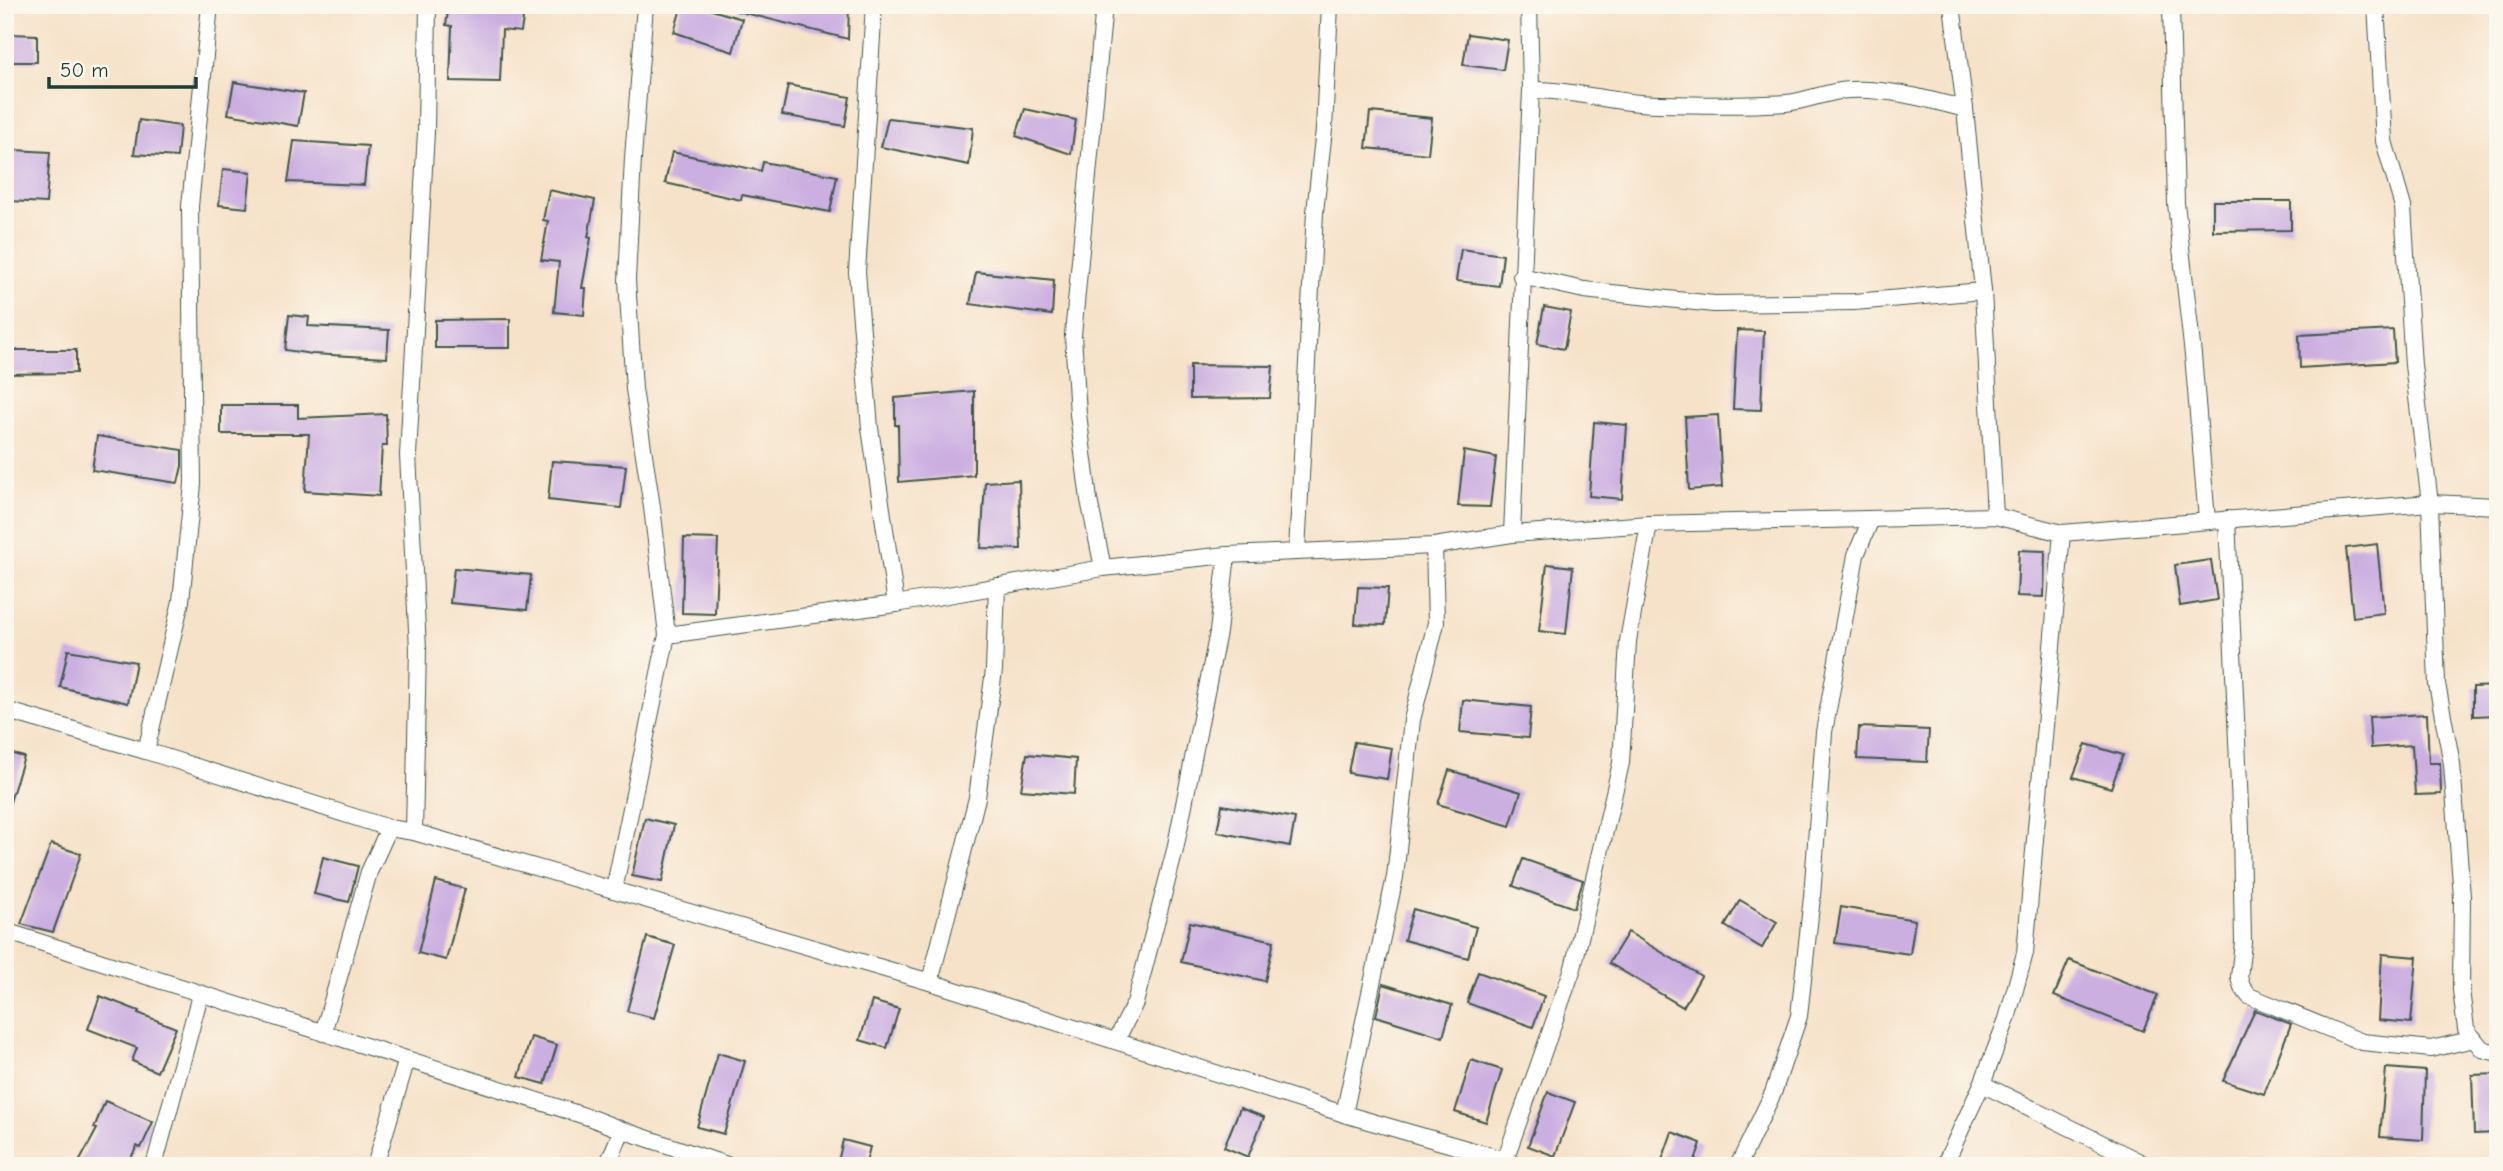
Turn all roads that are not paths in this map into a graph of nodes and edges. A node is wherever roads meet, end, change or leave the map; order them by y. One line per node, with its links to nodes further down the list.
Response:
1 (210, 5): 32 (street)
2 (428, 5): 34 (street)
3 (645, 5): 30 (street)
4 (874, 5): 29 (street)
5 (1104, 5): 27 (street)
6 (1330, 5): 25 (street)
7 (1529, 5): 11 (street)
8 (1952, 5): 12 (street)
9 (2171, 5): 20 (street)
10 (2376, 5): 15 (street)
11 (1531, 90): 12 (street); 13 (street)
12 (1965, 109): 14 (street)
13 (1521, 276): 14 (street); 23 (street)
14 (1983, 291): 17 (street)
15 (2430, 503): 16 (street); 19 (street); 40 (street)
16 (2498, 506)
17 (1995, 516): 18 (street); 22 (street)
18 (1871, 519): 21 (street); 52 (street)
19 (2227, 519): 20 (street); 40 (street)
20 (2207, 520): 22 (street)
21 (1649, 524): 23 (street); 47 (street)
22 (2062, 533): 44 (street)
23 (1512, 534): 24 (street)
24 (1434, 546): 25 (street); 45 (street)
25 (1297, 551): 26 (street)
26 (1227, 555): 27 (street); 41 (street)
27 (1103, 568): 28 (street)
28 (997, 586): 29 (street); 37 (street)
29 (896, 604): 30 (street)
30 (667, 635): 35 (street)
31 (5, 710): 32 (street)
32 (146, 751): 33 (street)
33 (389, 828): 34 (street); 39 (street)
34 (414, 832): 35 (street)
35 (614, 890): 37 (street)
36 (5, 931): 38 (street)
37 (930, 982): 41 (street)
38 (200, 995): 39 (street); 48 (street)
39 (323, 1033): 43 (street)
40 (2474, 1039): 42 (street)
41 (1116, 1041): 45 (street)
42 (2498, 1053)
43 (407, 1059): 46 (street); 49 (street)
44 (1982, 1084): 53 (street); 54 (street)
45 (1344, 1114): 47 (street)
46 (622, 1130): 50 (street); 51 (street)
47 (1512, 1163)
48 (154, 1166)
49 (375, 1166)
50 (607, 1166)
51 (730, 1166)
52 (1738, 1166)
53 (1944, 1166)
54 (2148, 1166)

